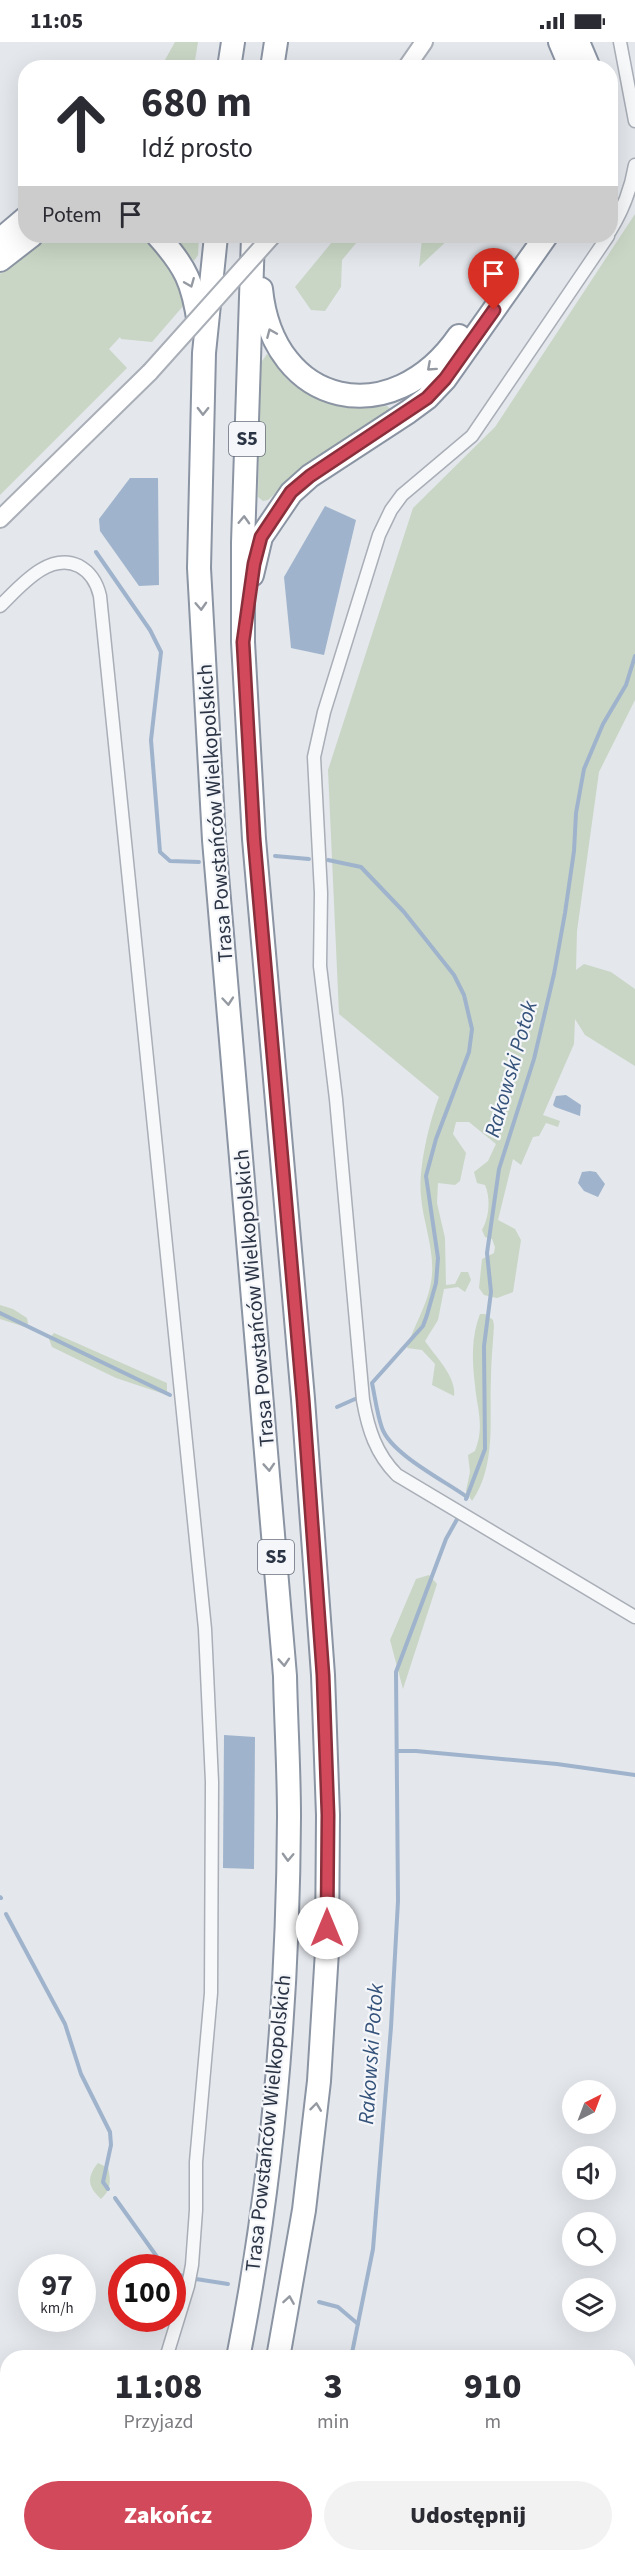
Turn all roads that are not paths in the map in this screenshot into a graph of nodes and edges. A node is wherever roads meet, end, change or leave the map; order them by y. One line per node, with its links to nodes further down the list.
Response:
1 (233, 42): 7 (highway)
2 (276, 42): 8 (highway)
3 (424, 42): 9 (main road)
4 (560, 42): 10 (highway)
5 (578, 42): 11 (highway)
6 (620, 42): 12 (street)
7 (230, 60)
8 (273, 60)
9 (412, 60)
10 (568, 60)
11 (586, 60)
12 (635, 122)
13 (635, 165): 14 (street)
14 (618, 216)
15 (18, 225): 16 (highway)
16 (0, 240)
17 (22, 243): 26 (highway)
18 (164, 243): 27 (highway, one-way to 27)
19 (215, 243): 27 (highway, Trasa Powstańców Wielkopolskich / S5)
20 (255, 243): 30 (highway, Trasa Powstańców Wielkopolskich / S5, one-way to 20)
21 (256, 243): 23 (highway, one-way to 21)
22 (266, 243): 28 (main road, bridge)
23 (523, 243)
24 (541, 243): 30 (highway)
25 (603, 243): 31 (street)
26 (0, 260)
27 (204, 353): 33 (highway, Trasa Powstańców Wielkopolskich / S5, one-way to 33)
28 (0, 519)
29 (0, 606): 32 (street)
30 (243, 642): 34 (highway, Trasa Powstańców Wielkopolskich / S5, one-way to 30)
31 (635, 1617)
32 (168, 2350)
33 (239, 2350)
34 (280, 2350)

